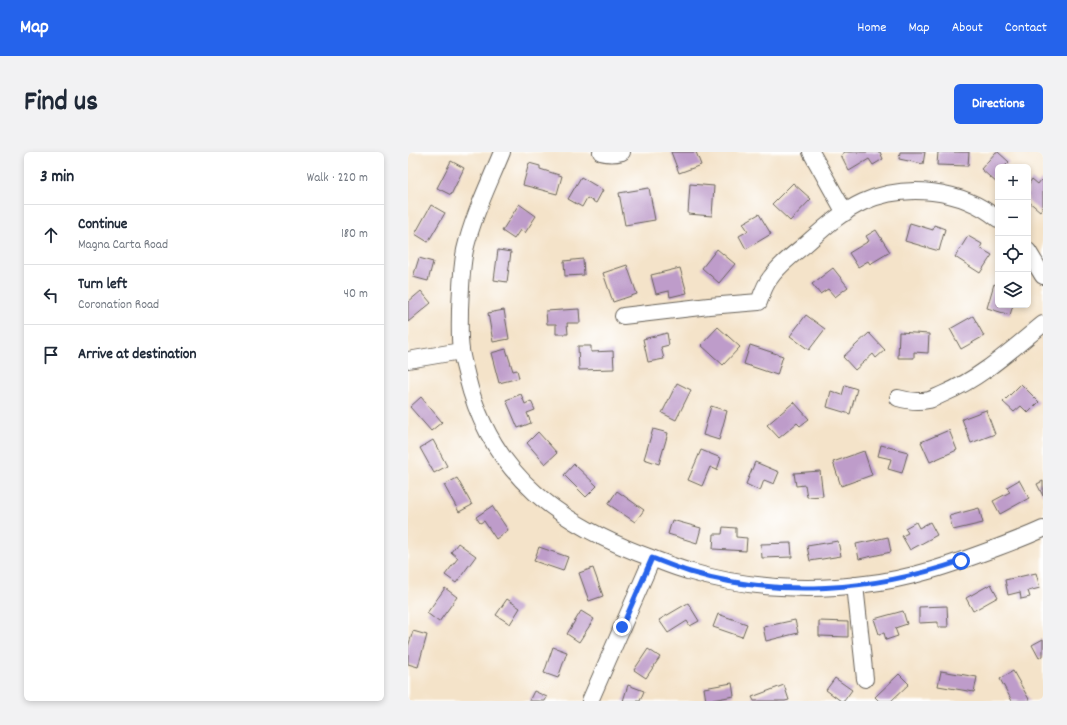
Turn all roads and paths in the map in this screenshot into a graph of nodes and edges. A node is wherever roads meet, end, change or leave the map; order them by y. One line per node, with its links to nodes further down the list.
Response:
1 (502, 152): 11 (street)
2 (601, 152): 3 (street)
3 (622, 152)
4 (811, 152): 5 (street)
5 (845, 213): 6 (street); 9 (street)
6 (995, 217)
7 (1031, 256): 8 (street)
8 (1043, 276)
9 (623, 316)
10 (1043, 324): 13 (street)
11 (461, 352): 12 (street); 15 (street)
12 (408, 360)
13 (898, 398)
14 (1043, 529): 16 (street)
15 (652, 558): 16 (street); 18 (street)
16 (855, 585): 17 (street)
17 (865, 679)
18 (590, 701)

